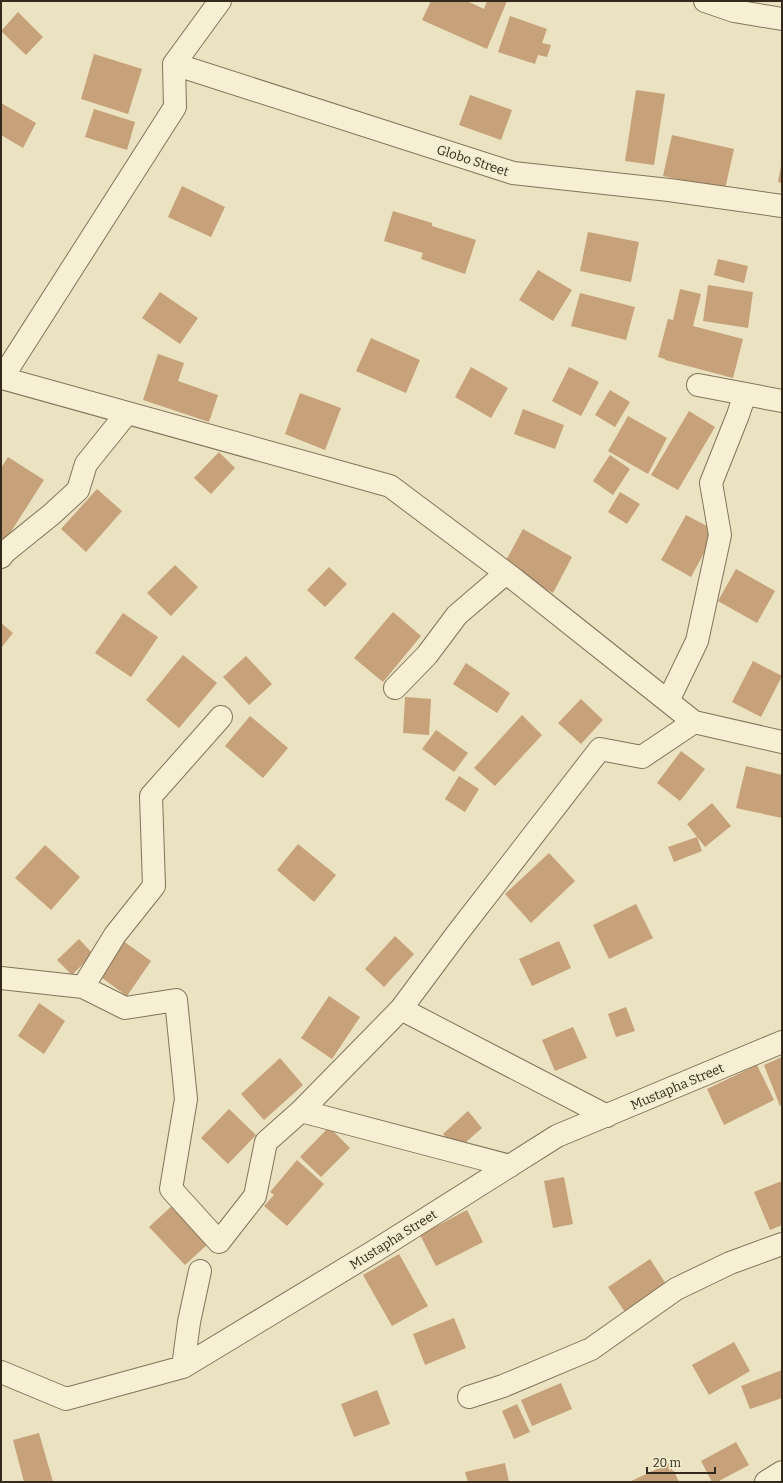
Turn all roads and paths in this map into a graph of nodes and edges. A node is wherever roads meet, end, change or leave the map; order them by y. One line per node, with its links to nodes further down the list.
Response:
1 (220, 1): 4 (street)
2 (705, 1): 3 (street)
3 (782, 19)
4 (174, 64): 5 (street, Globo Street); 6 (street)
5 (782, 206)
6 (2, 377): 10 (street)
7 (698, 385): 8 (street)
8 (744, 394): 9 (street); 14 (street)
9 (782, 401)
10 (127, 413): 11 (street); 12 (street)
11 (1, 557)
12 (506, 573): 13 (street); 14 (street)
13 (395, 688)
14 (668, 701): 16 (street)
15 (221, 717): 19 (street)
16 (694, 722): 17 (street); 20 (street)
17 (782, 742)
18 (1, 978): 19 (street)
19 (83, 987): 22 (street)
20 (401, 1009): 22 (street); 23 (street)
21 (782, 1042): 23 (street, Mustapha Street)
22 (301, 1112): 24 (street)
23 (607, 1116): 24 (street, Mustapha Street)
24 (510, 1166): 27 (street, Mustapha Street)
25 (782, 1244): 29 (street)
26 (200, 1271): 27 (street)
27 (183, 1367): 28 (street, Mustapha Street)
28 (1, 1372)
29 (469, 1397)
30 (782, 1472): 31 (street)
31 (766, 1482)

